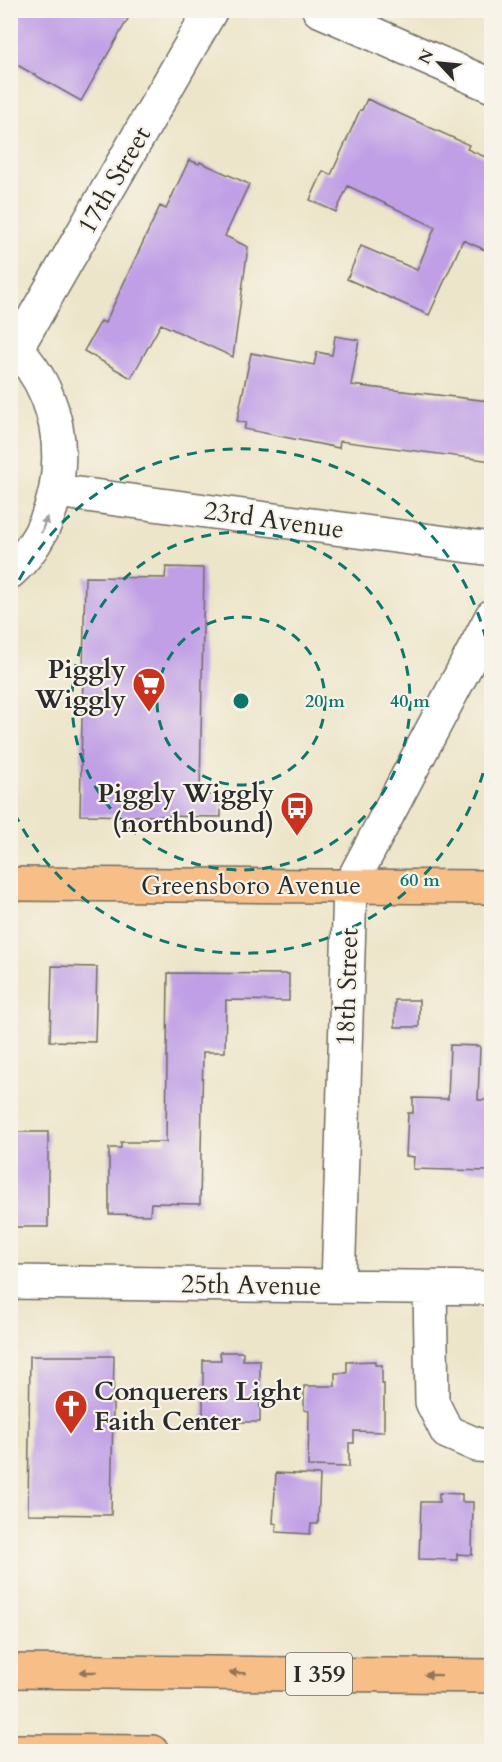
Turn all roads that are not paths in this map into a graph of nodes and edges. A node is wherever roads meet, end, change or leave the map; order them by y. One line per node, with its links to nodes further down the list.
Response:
1 (211, 10): 4 (street, 17th Street)
2 (319, 10): 3 (street)
3 (492, 86)
4 (14, 347): 5 (street)
5 (56, 491): 6 (street, 23rd Avenue); 7 (street, one-way to 5)
6 (492, 549)
7 (10, 572)
8 (492, 616): 9 (street, 18th Street)
9 (477, 671): 11 (street, 18th Street)
10 (10, 884): 11 (main road, Greensboro Avenue)
11 (350, 886): 12 (main road, Greensboro Avenue); 14 (street, 18th Street)
12 (492, 887)
13 (10, 1282): 14 (street, 25th Avenue)
14 (338, 1286): 15 (street, 25th Avenue)
15 (430, 1288): 16 (street, 25th Avenue); 17 (street)
16 (492, 1288)
17 (492, 1446)
18 (10, 1671): 19 (main road, I 359, one-way to 18)
19 (492, 1676)
20 (10, 1751): 21 (main road)
21 (152, 1752)

